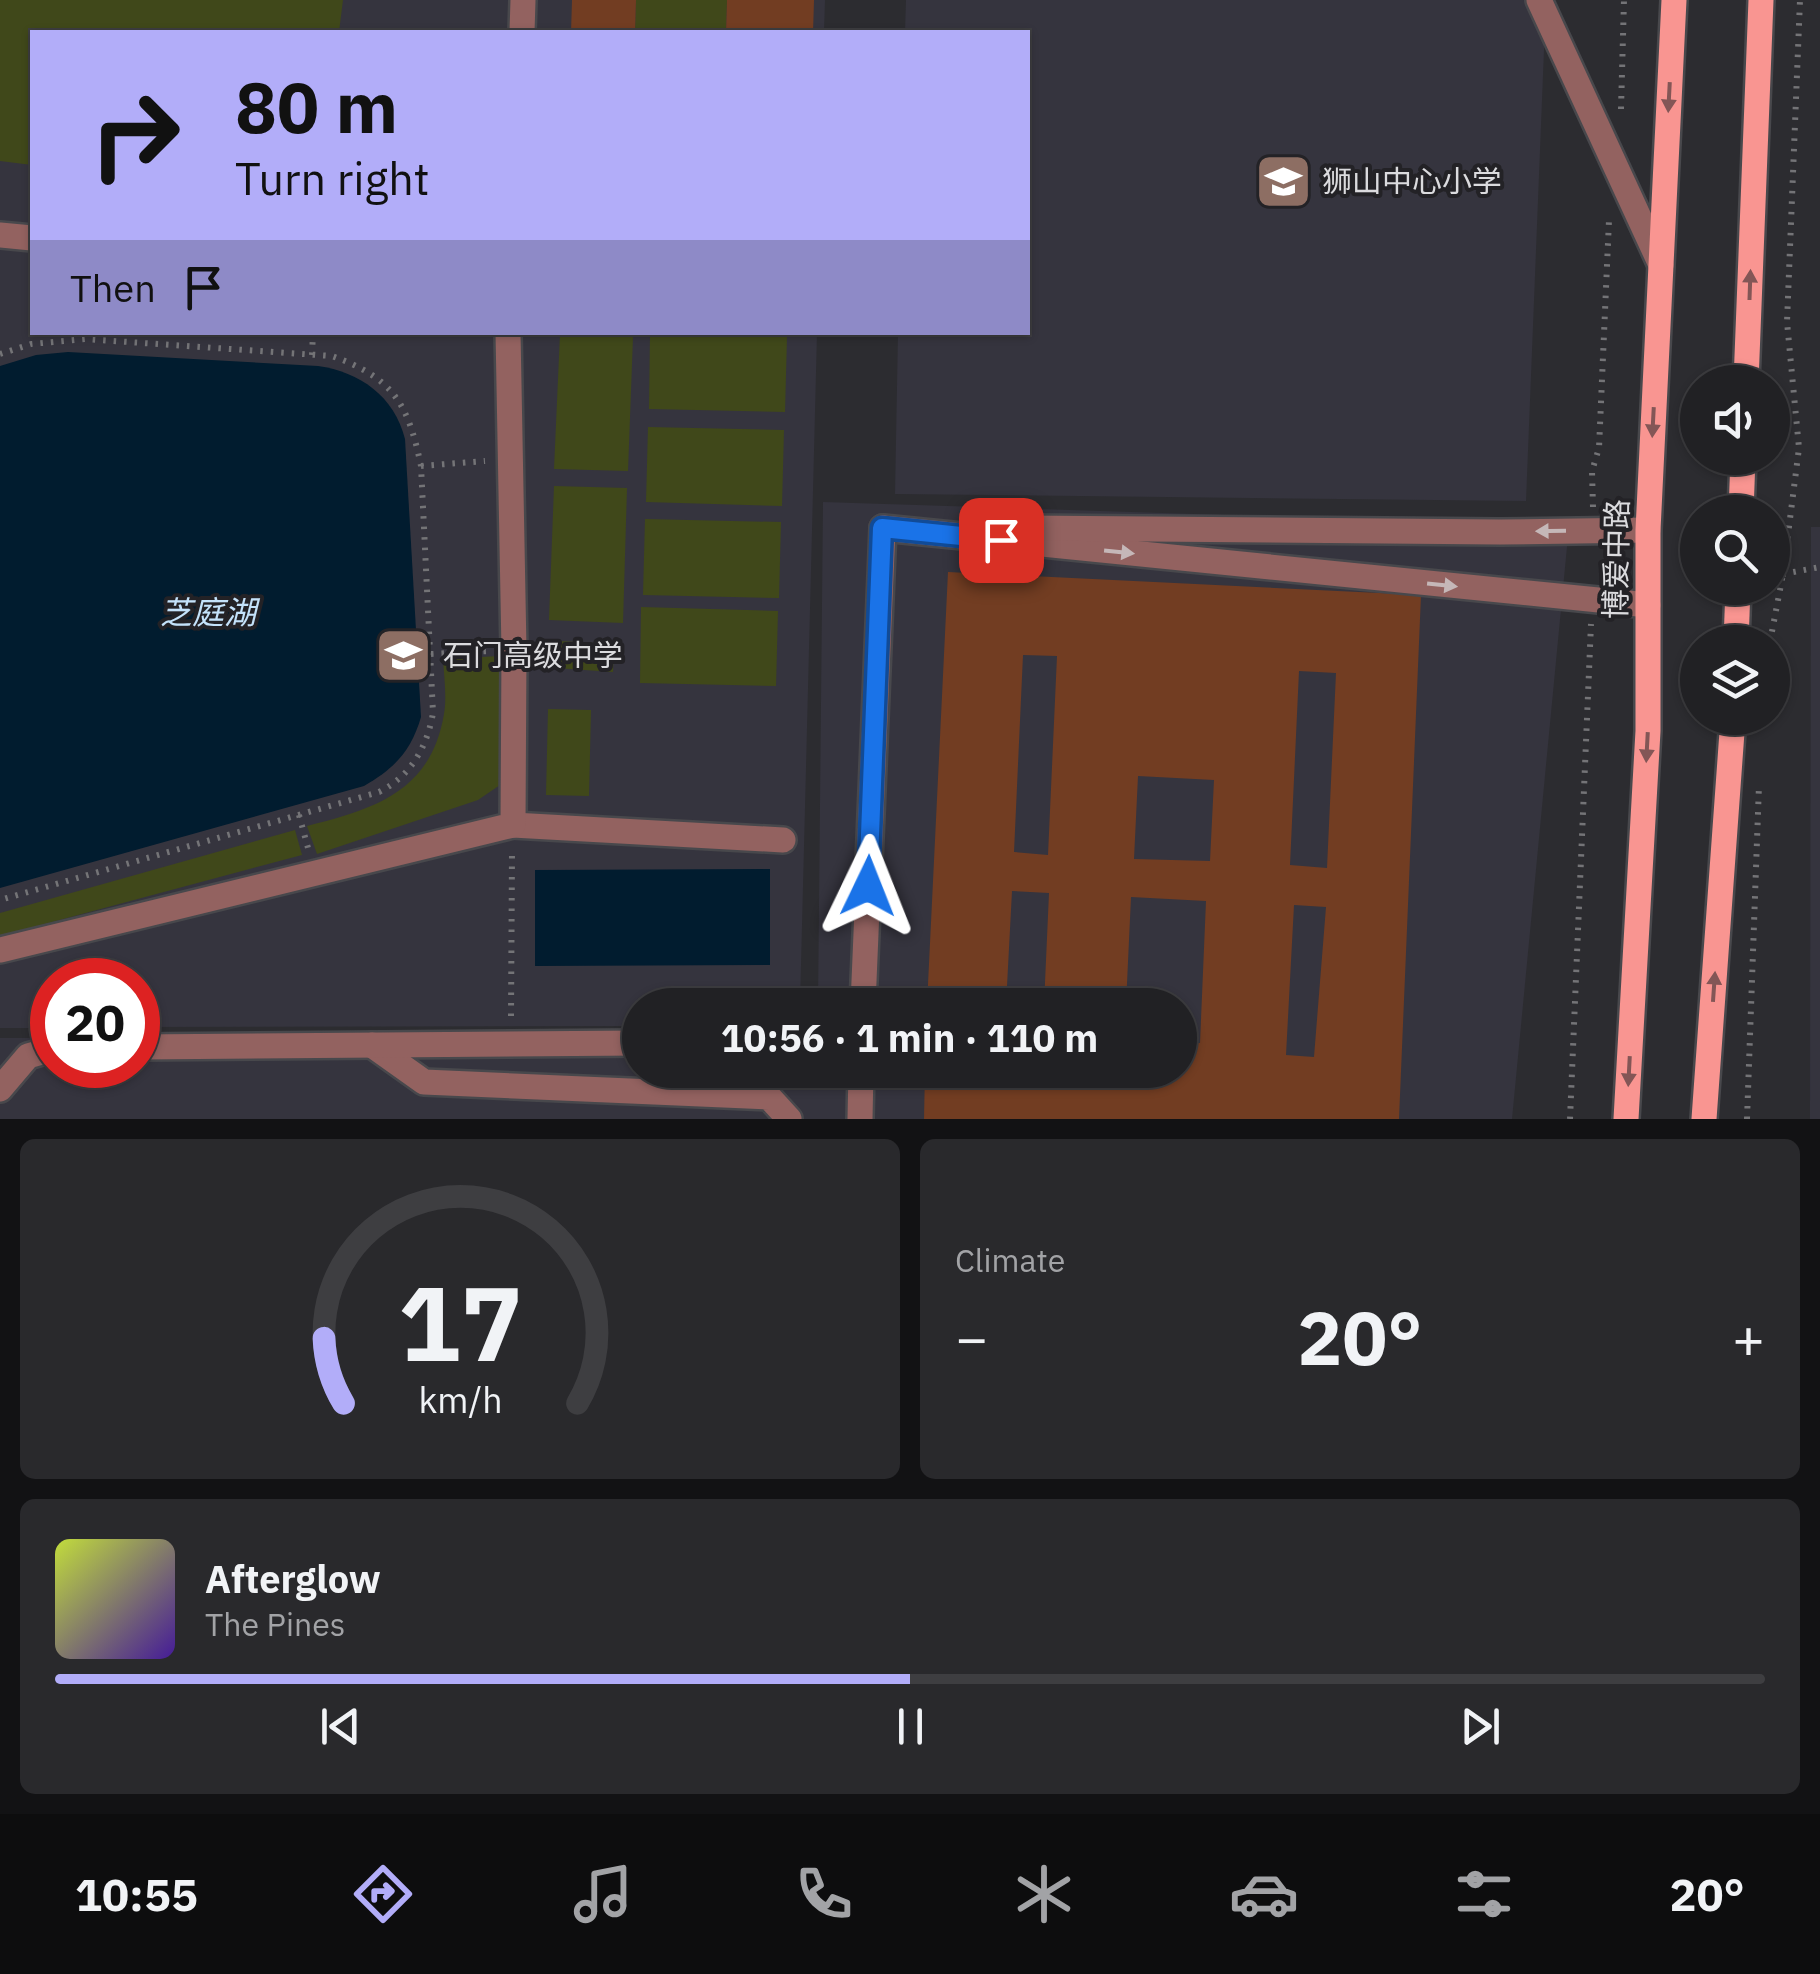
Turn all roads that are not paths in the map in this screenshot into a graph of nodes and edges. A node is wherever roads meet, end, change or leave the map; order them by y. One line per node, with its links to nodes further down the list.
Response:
1 (524, 0): 5 (street)
2 (1539, 0): 8 (street)
3 (1674, 0): 8 (main road, 博爱中路, one-way to 8)
4 (1760, 0): 10 (main road, one-way to 4)
5 (522, 30)
6 (0, 235): 7 (street)
7 (30, 238)
8 (1661, 265): 12 (main road, 博爱中路, one-way to 12)
9 (508, 335): 15 (street)
10 (1747, 365)
11 (882, 528): 12 (street, one-way to 11); 13 (street, one-way to 13); 18 (street)
12 (1648, 530): 13 (main road, 博爱中路)
13 (1648, 606): 27 (main road, 博爱中路, one-way to 27)
14 (1732, 735): 28 (main road, one-way to 14)
15 (512, 825): 16 (street); 17 (street)
16 (783, 840)
17 (0, 950)
18 (864, 988)
19 (622, 1043): 20 (street)
20 (372, 1045): 21 (street); 25 (street)
21 (160, 1047)
22 (30, 1055): 24 (street)
23 (861, 1088): 26 (street)
24 (0, 1089)
25 (789, 1119)
26 (860, 1119)
27 (1626, 1119)
28 (1704, 1119)

